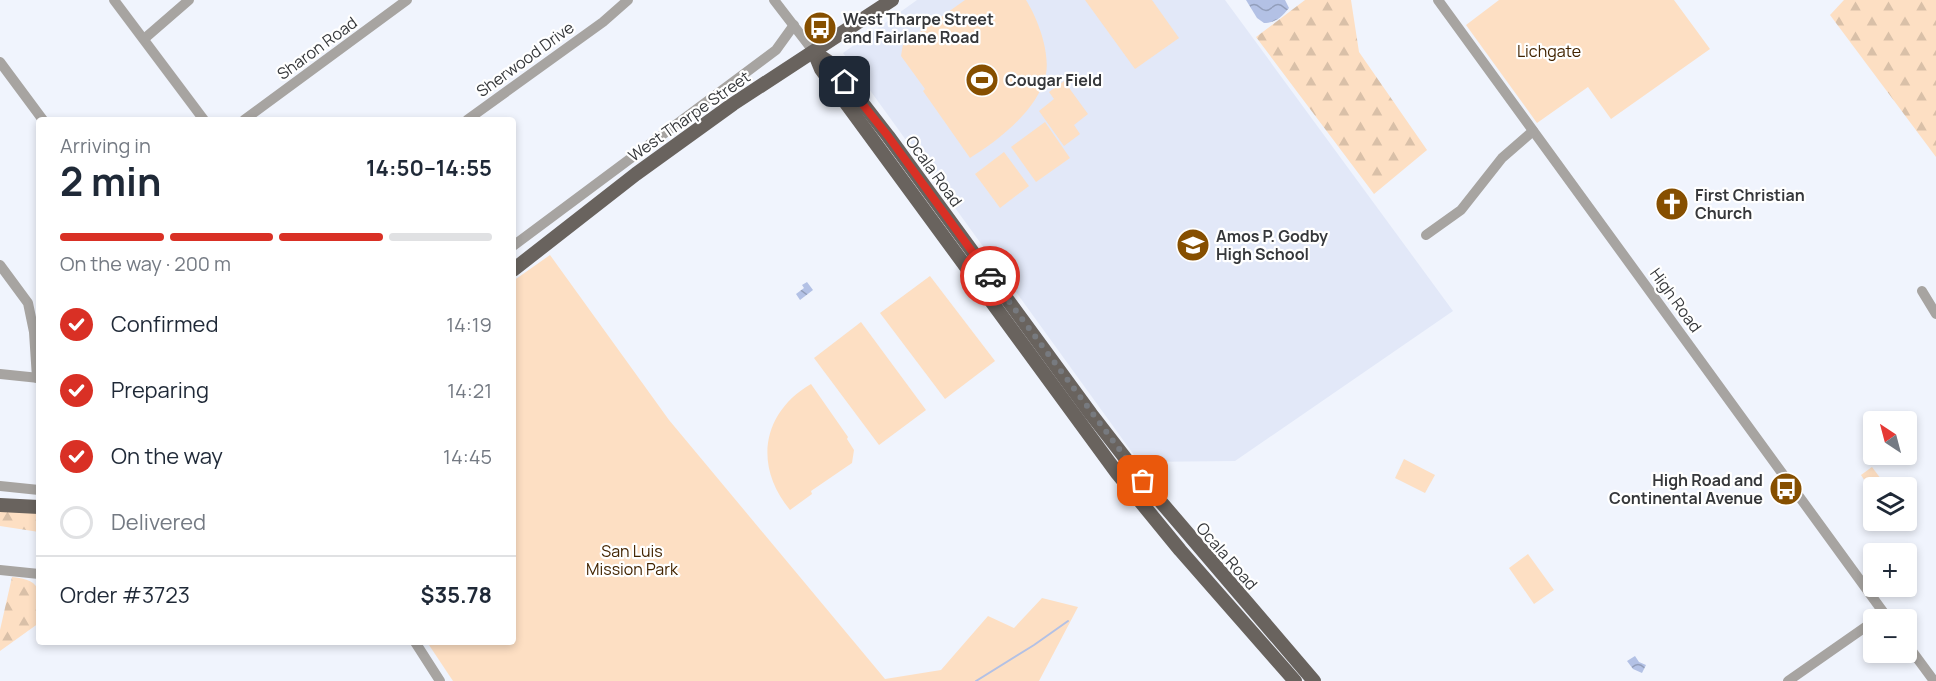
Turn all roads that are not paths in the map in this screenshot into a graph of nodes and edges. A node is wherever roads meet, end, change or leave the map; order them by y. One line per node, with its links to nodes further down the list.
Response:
1 (114, 0): 9 (street)
2 (189, 0): 9 (street)
3 (407, 0): 14 (street, Sharon Road)
4 (628, 0): 15 (street, Sherwood Drive)
5 (774, 0): 8 (street)
6 (892, 0): 10 (main road, West Tharpe Street)
7 (1438, 0): 16 (street, High Road)
8 (794, 25): 10 (street); 20 (street)
9 (144, 39): 13 (street)
10 (814, 52): 17 (main road, Ocala Road); 18 (main road, Ocala Road); 22 (main road, West Tharpe Street)
11 (0, 62): 12 (street)
12 (42, 117)
13 (202, 117)
14 (248, 117)
15 (471, 117)
16 (1533, 131): 19 (street); 43 (street, High Road)
17 (921, 182): 18 (main road); 28 (main road, Ocala Road)
18 (909, 191): 29 (main road, Ocala Road)
19 (1426, 235)
20 (516, 244)
21 (0, 265): 25 (street)
22 (516, 268)
23 (1922, 291): 24 (street)
24 (1936, 314)
25 (36, 355)
26 (0, 375): 27 (street)
27 (36, 378)
28 (1079, 398): 29 (main road); 30 (main road, Ocala Road)
29 (1067, 407): 31 (main road, Ocala Road)
30 (1091, 414): 31 (main road); 36 (main road, Ocala Road)
31 (1079, 423): 37 (main road, Ocala Road)
32 (0, 486): 33 (street)
33 (36, 490)
34 (0, 504): 35 (main road)
35 (36, 507)
36 (1166, 509): 37 (main road); 40 (main road, Ocala Road)
37 (1149, 513): 41 (main road, Ocala Road)
38 (0, 570): 39 (street)
39 (36, 574)
40 (1232, 586): 41 (main road); 42 (main road); 50 (main road, Ocala Road)
41 (1216, 591): 42 (main road, Ocala Road)
42 (1226, 602): 49 (main road, Ocala Road)
43 (1874, 609)
44 (1863, 631): 51 (street)
45 (416, 645): 48 (street)
46 (1917, 657): 47 (street)
47 (1935, 680)
48 (440, 681)
49 (1295, 681)
50 (1314, 681)
51 (1788, 681)

